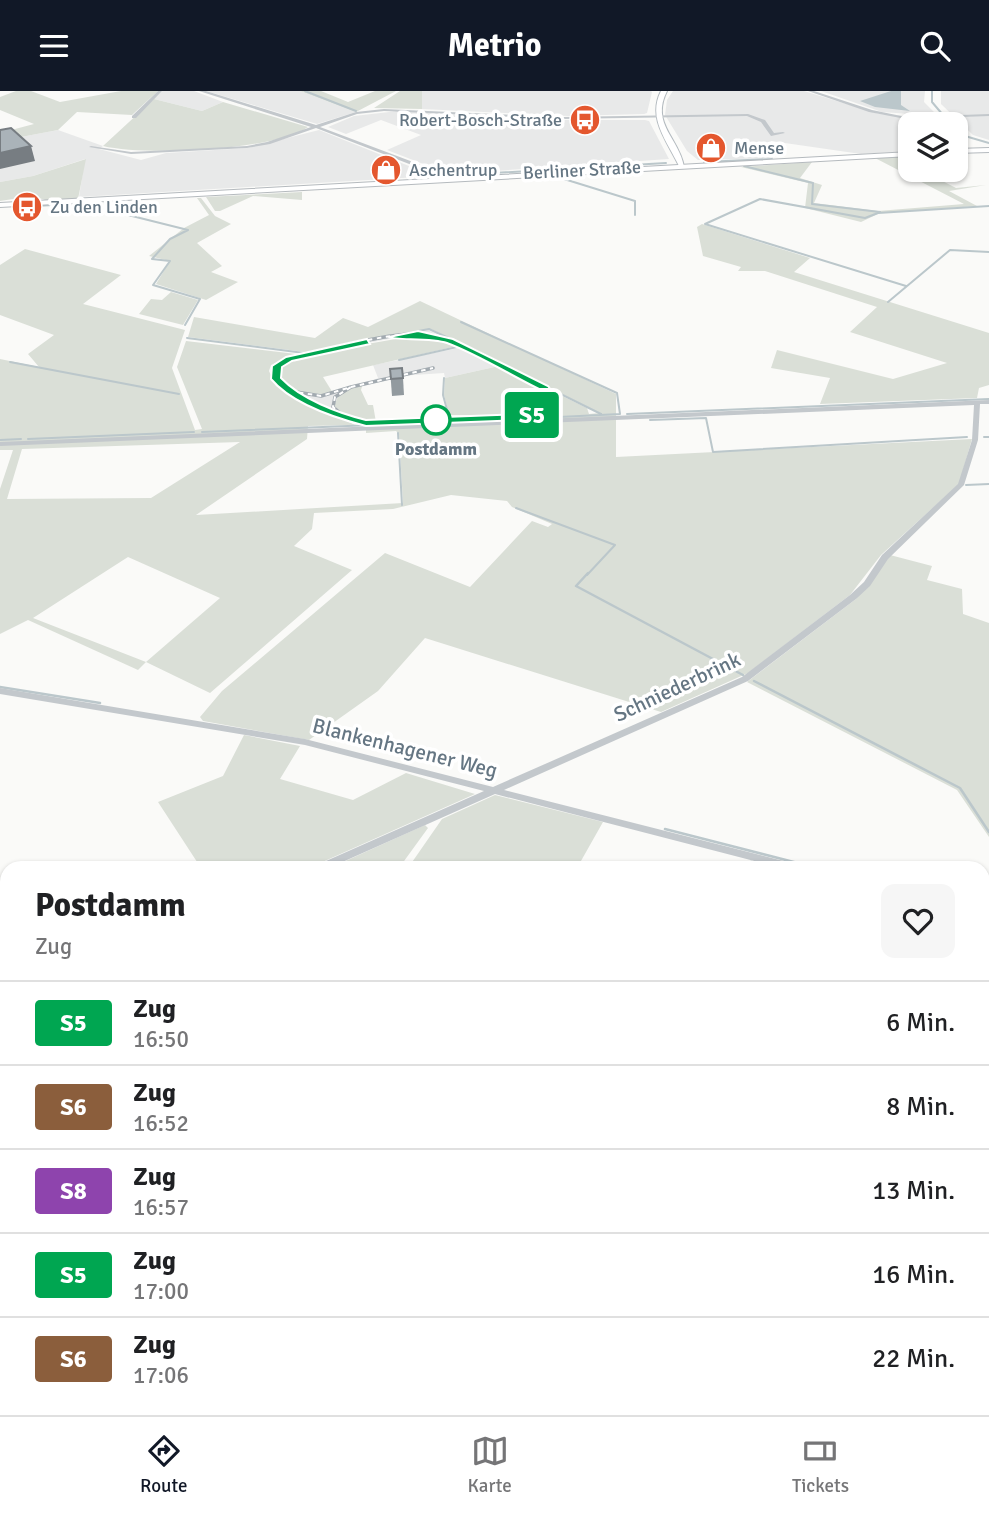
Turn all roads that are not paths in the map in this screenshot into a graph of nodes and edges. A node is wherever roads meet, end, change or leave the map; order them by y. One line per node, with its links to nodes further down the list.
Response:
1 (160, 91): 6 (street)
2 (201, 91): 8 (street)
3 (664, 91): 7 (main road)
4 (810, 91): 5 (street)
5 (989, 115)
6 (134, 117)
7 (658, 117): 8 (street); 9 (street); 14 (main road)
8 (317, 127): 10 (street); 15 (street)
9 (766, 127)
10 (91, 147)
11 (989, 149): 12 (main road)
12 (968, 150)
13 (898, 155): 14 (main road, Berliner Straße)
14 (686, 165): 15 (main road, Berliner Straße)
15 (428, 180): 16 (main road, Berliner Straße)
16 (0, 205)
17 (989, 402): 18 (street)
18 (977, 403): 19 (street); 21 (street, Schniederbrink)
19 (0, 444)
20 (0, 691): 21 (street, Blankenhagener Weg)
21 (492, 790): 22 (street, Schniederbrink); 23 (street, Blankenhagener Weg)
22 (335, 861)
23 (768, 861)

